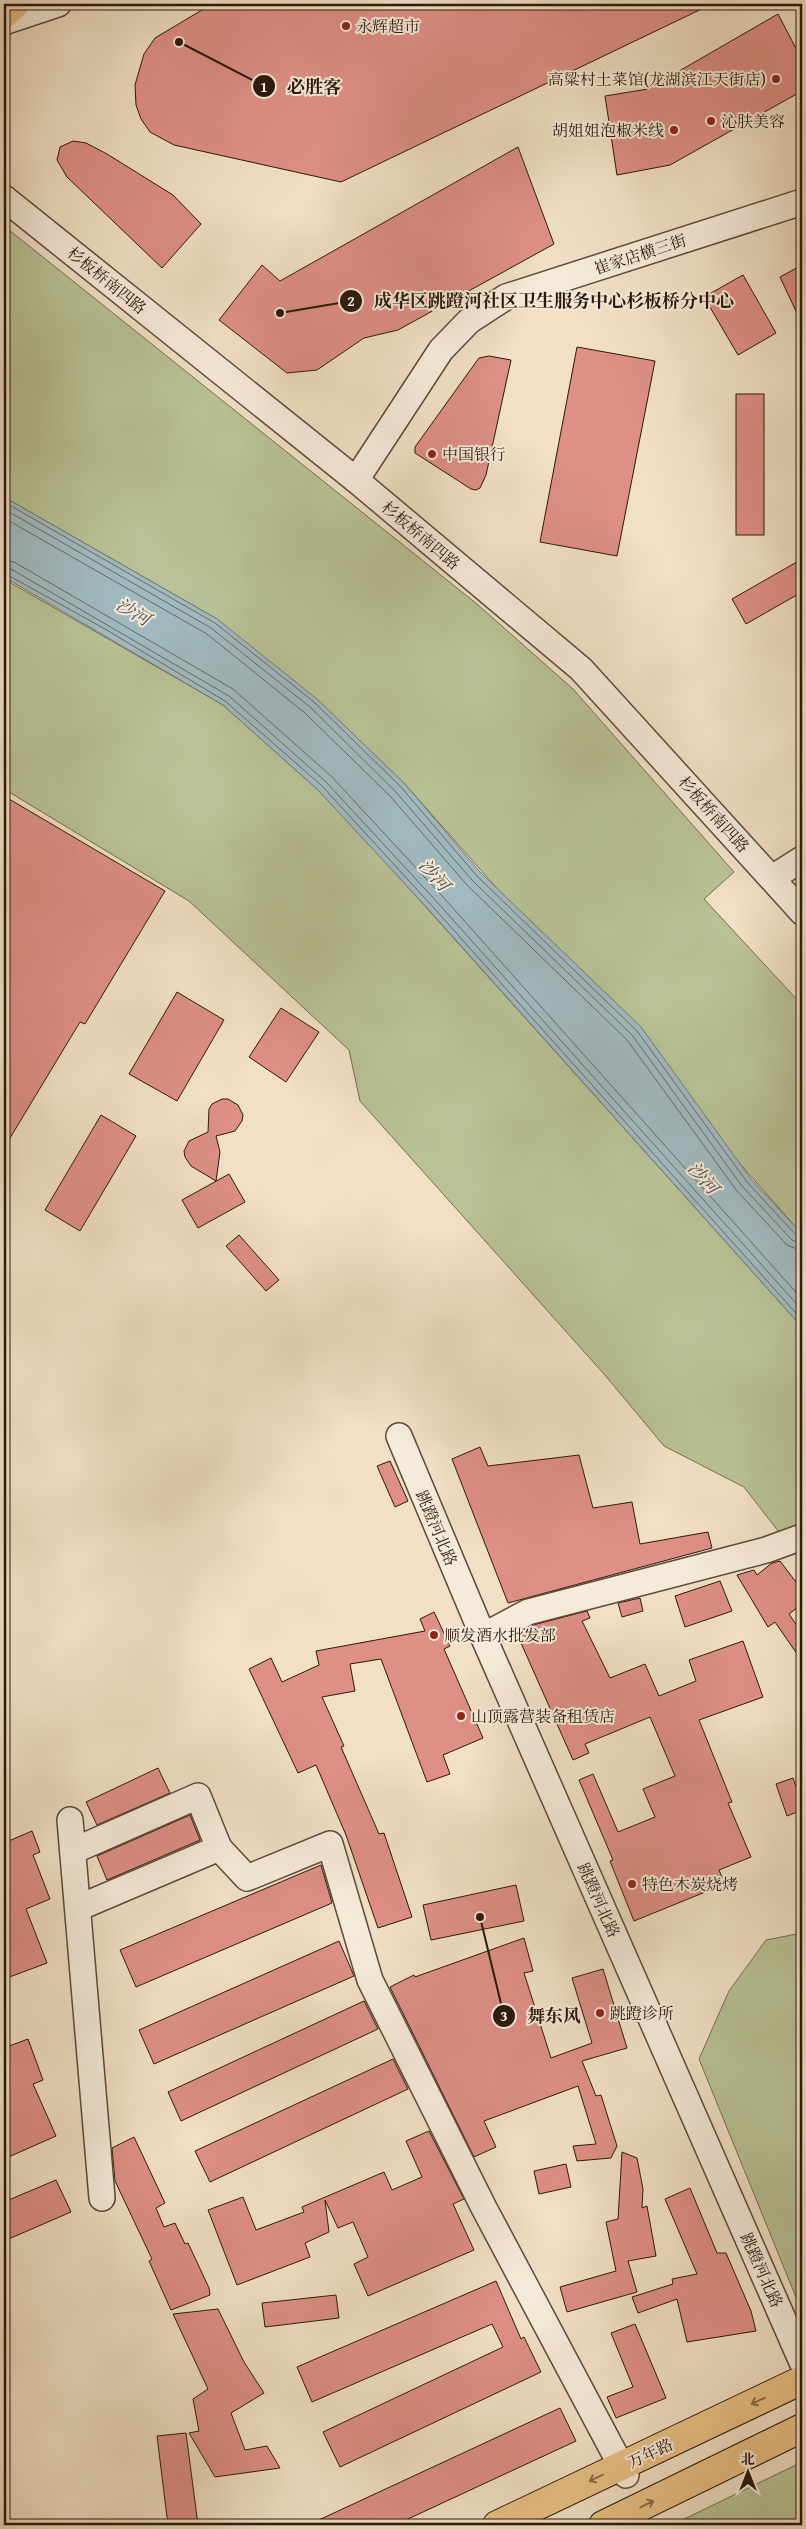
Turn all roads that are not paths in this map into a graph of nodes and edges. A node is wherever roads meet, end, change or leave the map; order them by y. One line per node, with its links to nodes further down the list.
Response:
1 (15, 4): 3 (main road)
2 (58, 4): 4 (street)
3 (4, 14)
4 (4, 22)
5 (4, 198): 7 (street, 杉板桥南四路)
6 (802, 202): 7 (street, 崔家店横三街)
7 (356, 480): 9 (street, 杉板桥南四路)
8 (802, 859): 9 (street)
9 (772, 878): 10 (street, 杉板桥南四路)
10 (802, 912)
11 (399, 1436): 13 (street, 跳蹬河北路)
12 (802, 1537): 13 (street)
13 (483, 1636): 19 (street, 跳蹬河北路)
14 (70, 1820): 16 (street)
15 (218, 1848): 16 (street); 17 (street); 22 (street)
16 (73, 1851): 17 (street)
17 (78, 1908): 18 (street)
18 (102, 2198)
19 (802, 2362)
20 (802, 2380): 22 (main road, 万年路, one-way to 22)
21 (802, 2428): 24 (main road, one-way to 21)
22 (624, 2471): 23 (main road, 万年路, one-way to 23)
23 (497, 2525)
24 (603, 2525)

